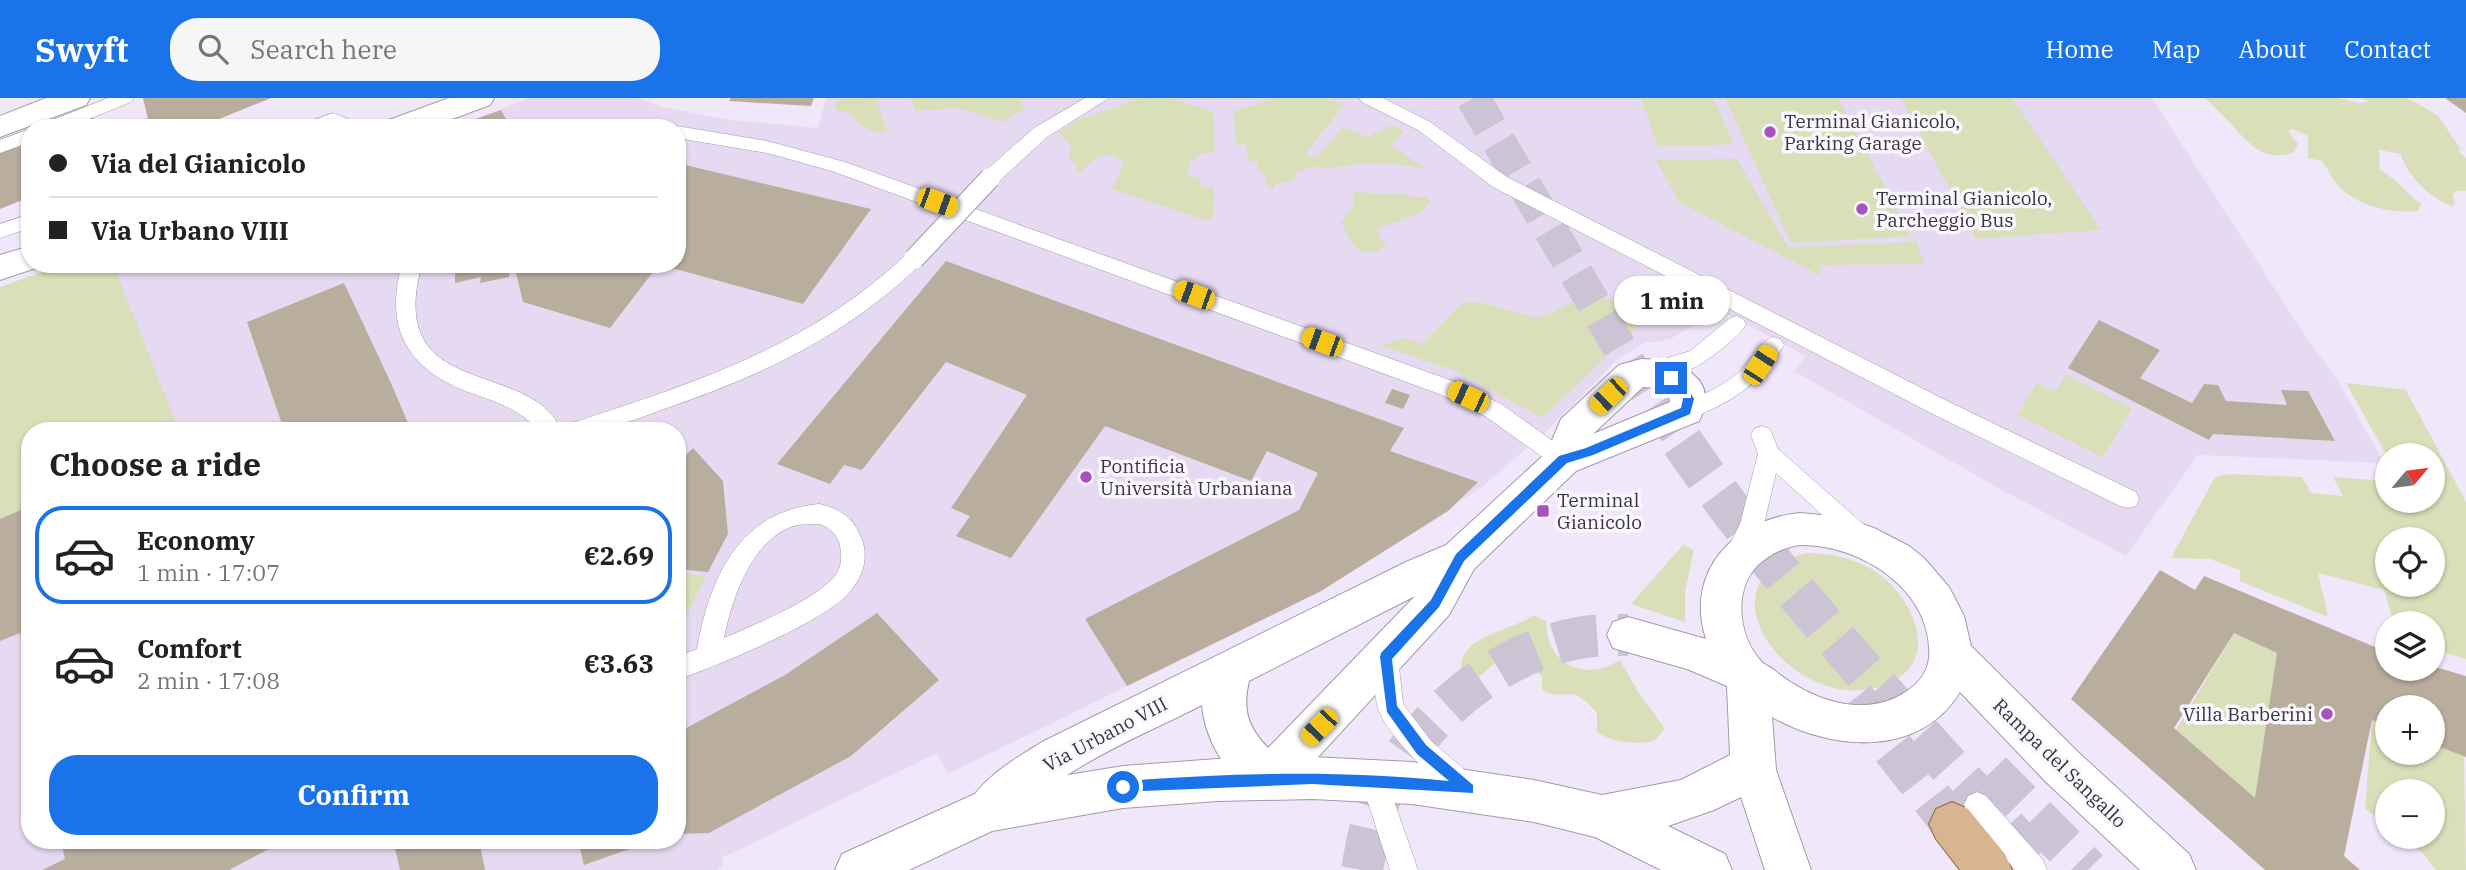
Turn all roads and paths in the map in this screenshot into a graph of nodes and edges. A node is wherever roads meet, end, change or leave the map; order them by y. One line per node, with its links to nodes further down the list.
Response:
1 (75, 98): 8 (street)
2 (125, 98): 6 (lane)
3 (479, 98): 7 (street)
4 (1100, 98): 22 (lane, bridge)
5 (1368, 98): 24 (lane)
6 (72, 119)
7 (422, 119)
8 (0, 127)
9 (686, 134): 23 (lane)
10 (21, 139): 11 (lane)
11 (0, 147)
12 (21, 224): 13 (lane)
13 (0, 232)
14 (21, 261): 15 (street)
15 (0, 268)
16 (410, 273): 21 (lane)
17 (1736, 324): 19 (lane)
18 (1773, 345): 20 (lane)
19 (1650, 372): 20 (street); 23 (street, Via Urbano VIII)
20 (1686, 411): 23 (street, Via Urbano VIII)
21 (542, 422)
22 (600, 422)
23 (1563, 460): 26 (street, Via Urbano VIII)
24 (2128, 499)
25 (1868, 542): 27 (street); 27 (lane); 29 (street)
26 (1460, 558): 31 (street, Via Urbano VIII); 33 (street, Via Urbano VIII)
27 (1732, 566): 34 (street)
28 (1628, 635): 34 (street)
29 (1950, 653): 34 (street); 48 (street, Rampa del Sangallo)
30 (708, 657): 30 (lane); 32 (lane)
31 (1386, 657): 36 (street, Via Urbano VIII); 38 (lane)
32 (686, 666)
33 (1230, 670): 36 (street); 39 (street, Via Urbano VIII)
34 (1746, 675): 35 (street)
35 (1753, 765): 41 (street); 45 (street)
36 (1268, 779): 37 (street); 39 (street)
37 (1374, 781): 38 (street); 43 (lane)
38 (1469, 789): 41 (street)
39 (988, 810): 42 (street)
40 (1964, 814): 46 (main road); 47 (lane)
41 (1602, 817): 44 (street)
42 (858, 870)
43 (1404, 870)
44 (1709, 870)
45 (1788, 870)
46 (1989, 870)
47 (2033, 870)
48 (2174, 870)

